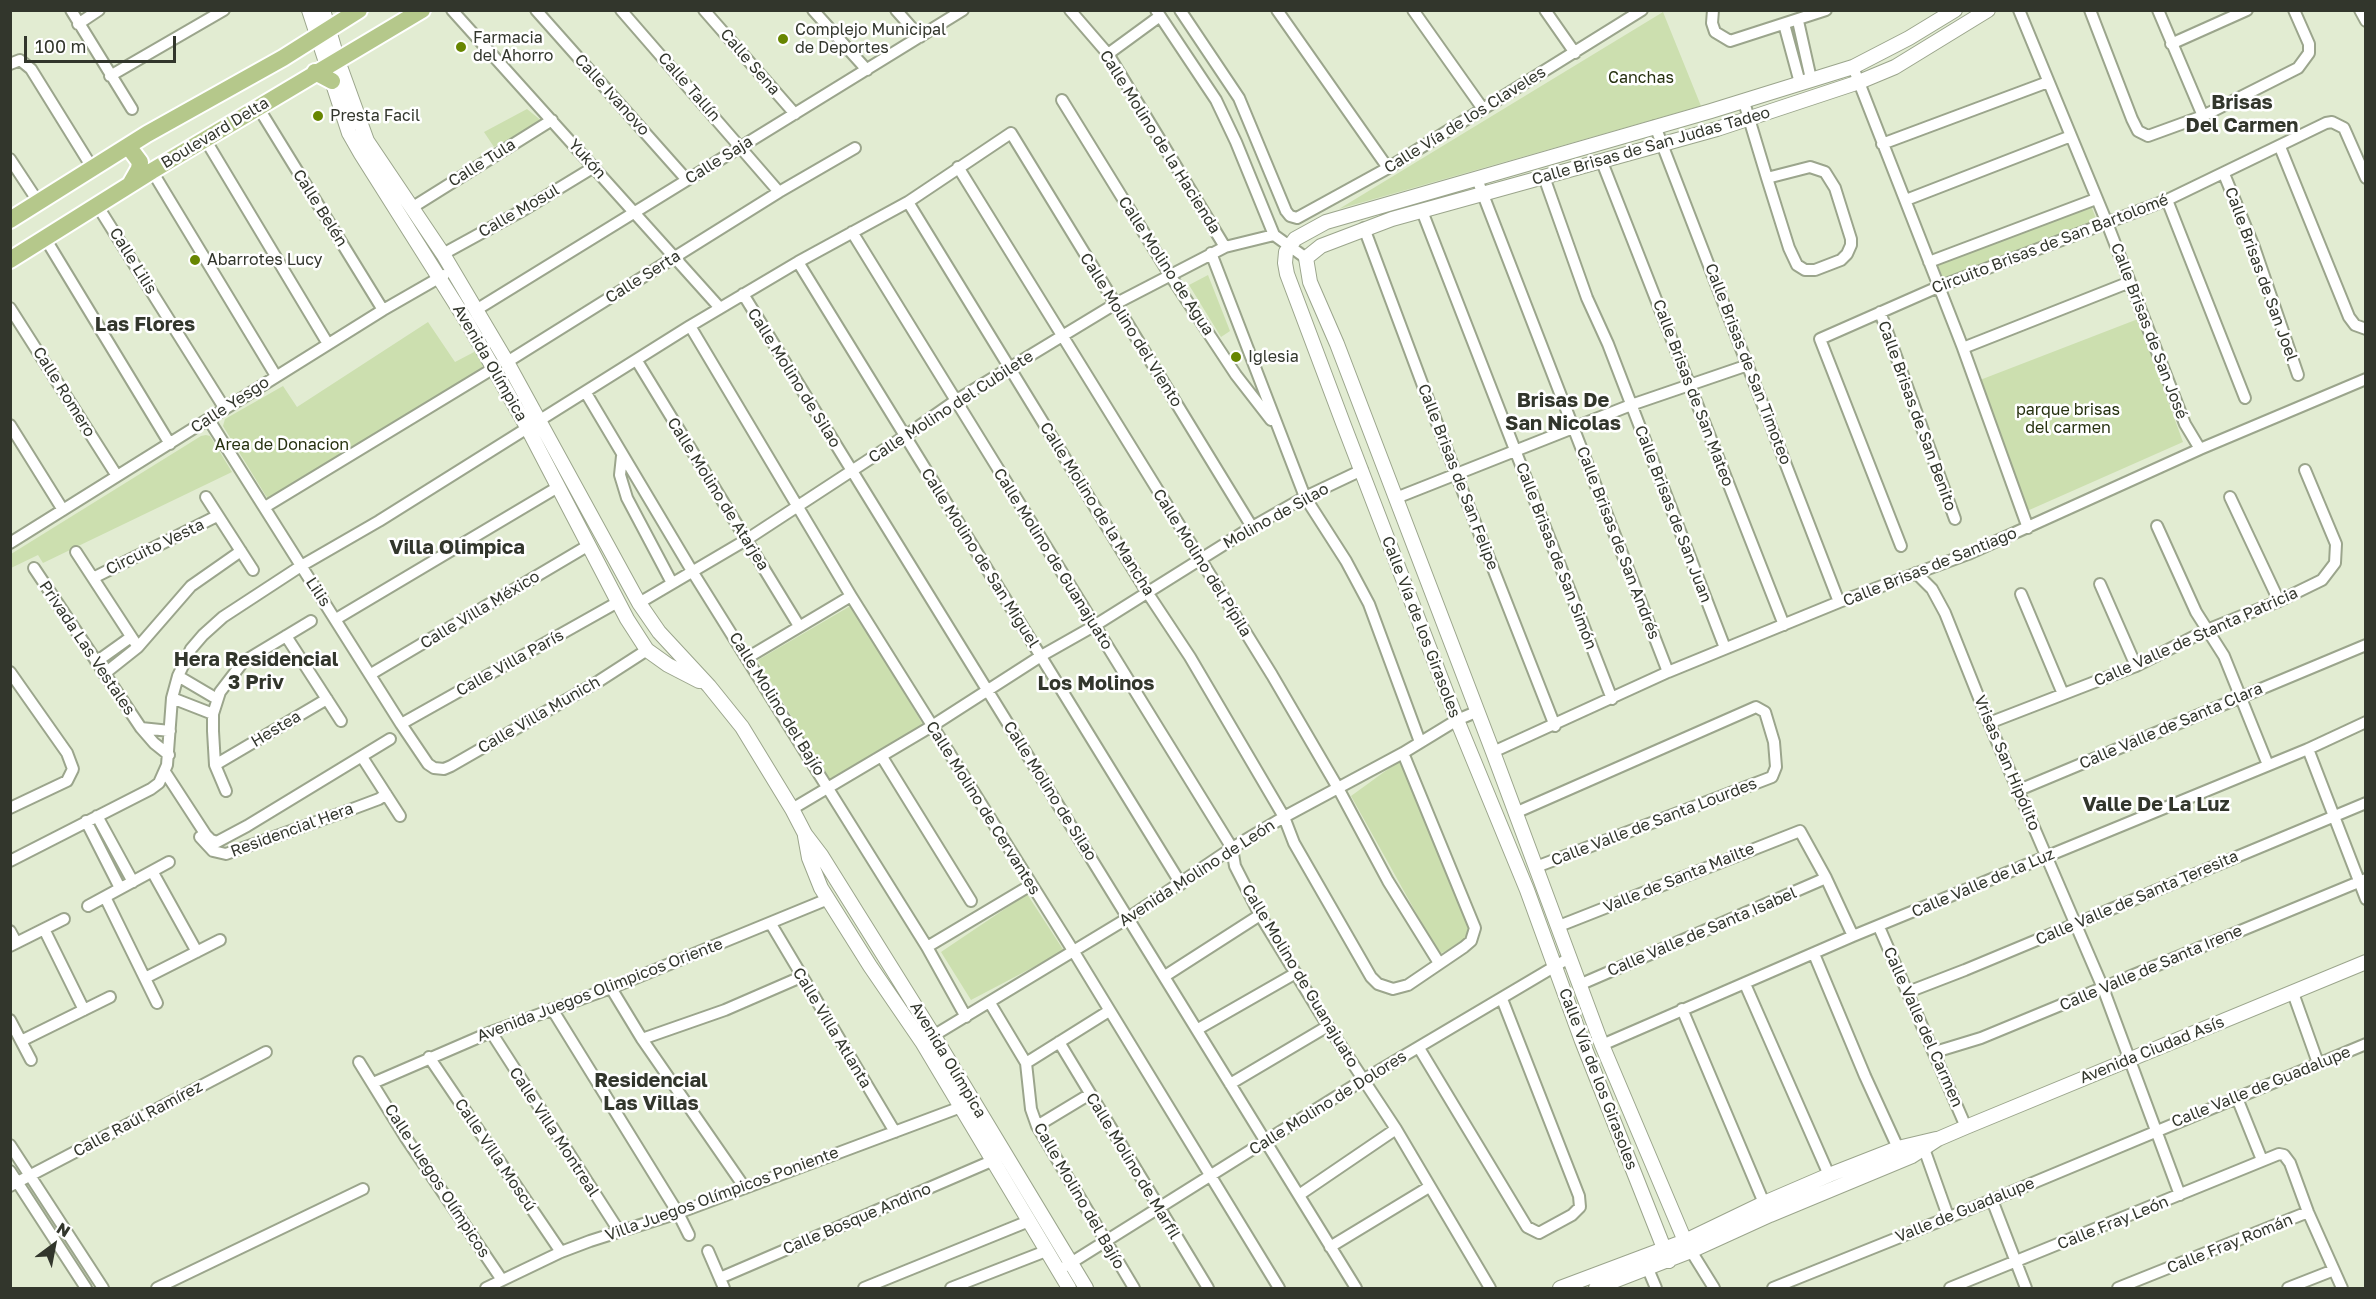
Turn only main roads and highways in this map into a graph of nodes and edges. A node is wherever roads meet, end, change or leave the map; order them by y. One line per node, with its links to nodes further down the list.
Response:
1 (359, 10): 3 (main road, Boulevard Delta)
2 (423, 10): 4 (main road, Boulevard Delta)
3 (128, 146): 4 (main road); 5 (main road, Boulevard Delta)
4 (130, 184): 6 (main road, Boulevard Delta)
5 (10, 220)
6 (10, 260)

